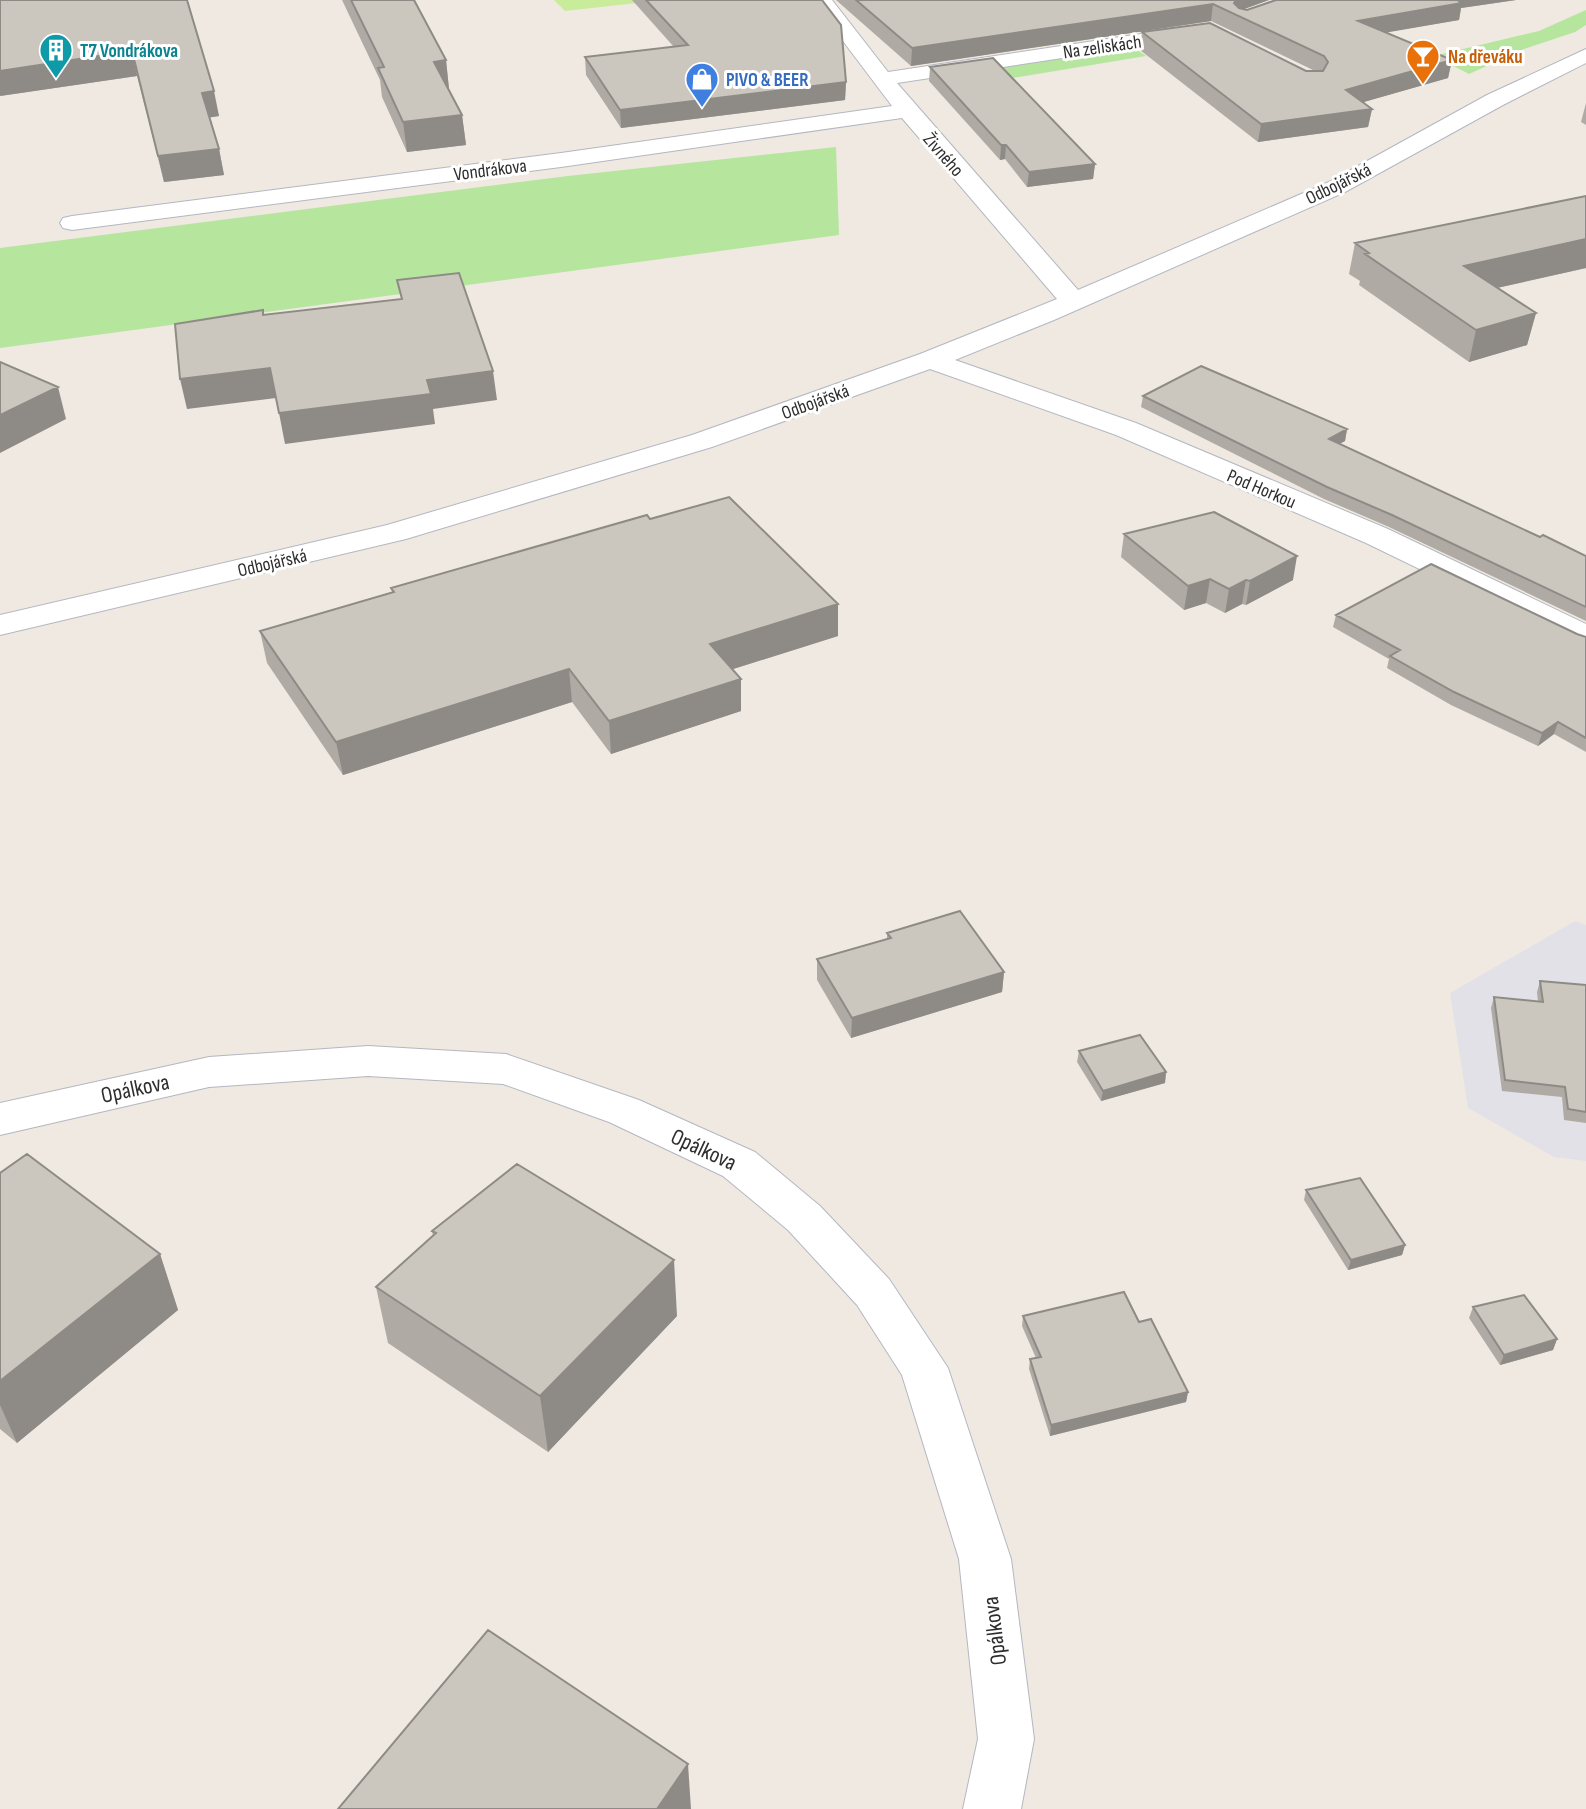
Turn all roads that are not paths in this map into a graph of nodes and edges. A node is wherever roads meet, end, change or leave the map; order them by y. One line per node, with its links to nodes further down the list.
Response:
1 (822, 0): 4 (street, Živného)
2 (1211, 30): 4 (street, Na zeliskách)
3 (1586, 55): 7 (street, Odbojářská)
4 (881, 79): 5 (street, Živného)
5 (907, 111): 6 (street, Vondrákova); 7 (street, Živného)
6 (72, 223)
7 (1073, 301): 8 (street, Odbojářská)
8 (930, 360): 9 (street, Odbojářská); 10 (street, Pod Horkou)
9 (0, 625)
10 (1586, 637)
11 (0, 1119): 12 (street, Opálkova)
12 (992, 1809)

